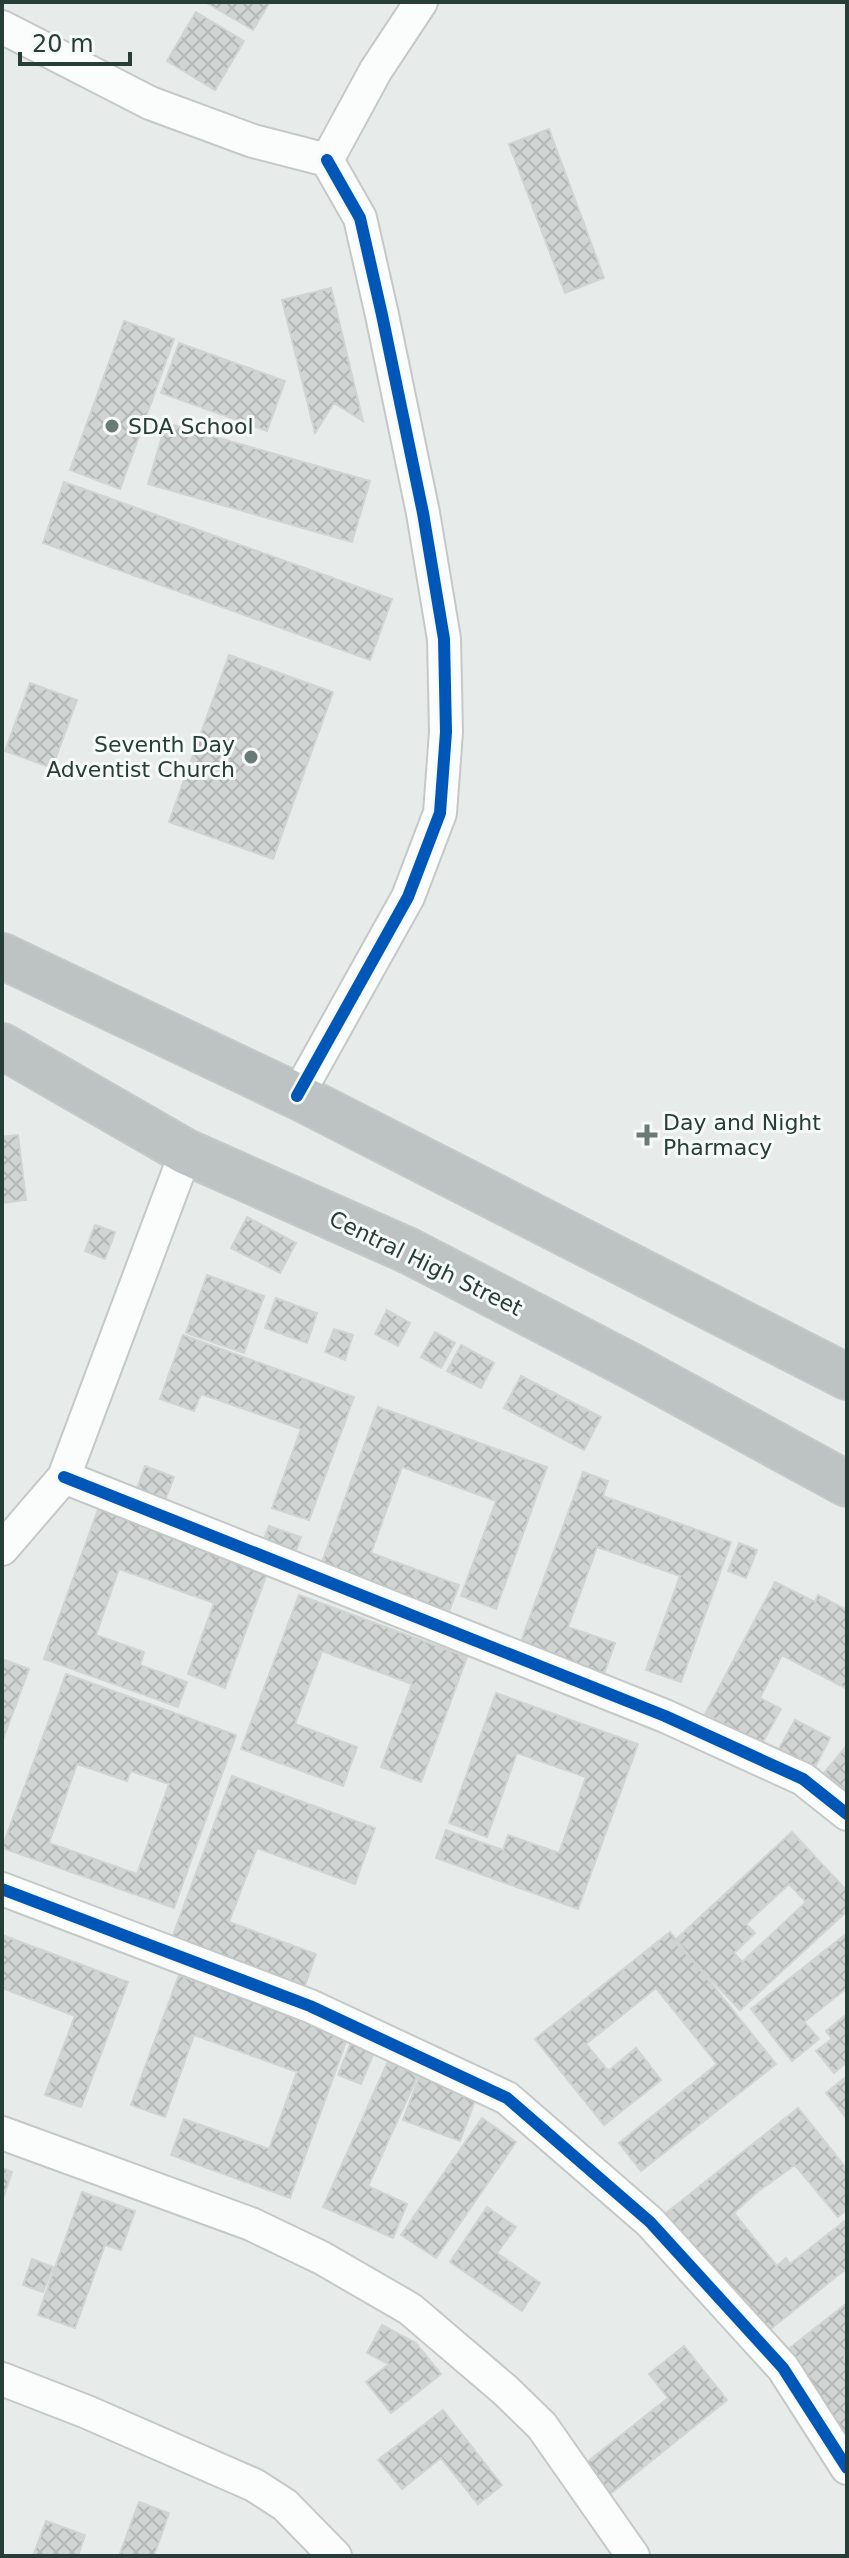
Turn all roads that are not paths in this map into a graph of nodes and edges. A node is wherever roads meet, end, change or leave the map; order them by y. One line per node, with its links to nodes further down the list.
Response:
1 (421, 2): 3 (street)
2 (2, 27): 3 (street)
3 (327, 160): 6 (street)
4 (2, 956): 6 (highway)
5 (2, 1046): 7 (highway, Central High Street)
6 (297, 1096): 8 (highway)
7 (186, 1152): 9 (street); 10 (highway, Central High Street)
8 (847, 1377)
9 (64, 1477): 11 (street); 12 (street)
10 (847, 1484)
11 (2, 1549)
12 (847, 1814)
13 (2, 1889): 16 (street)
14 (2, 2133): 18 (street)
15 (2, 2379): 17 (street)
16 (847, 2468)
17 (335, 2556)
18 (633, 2556)

